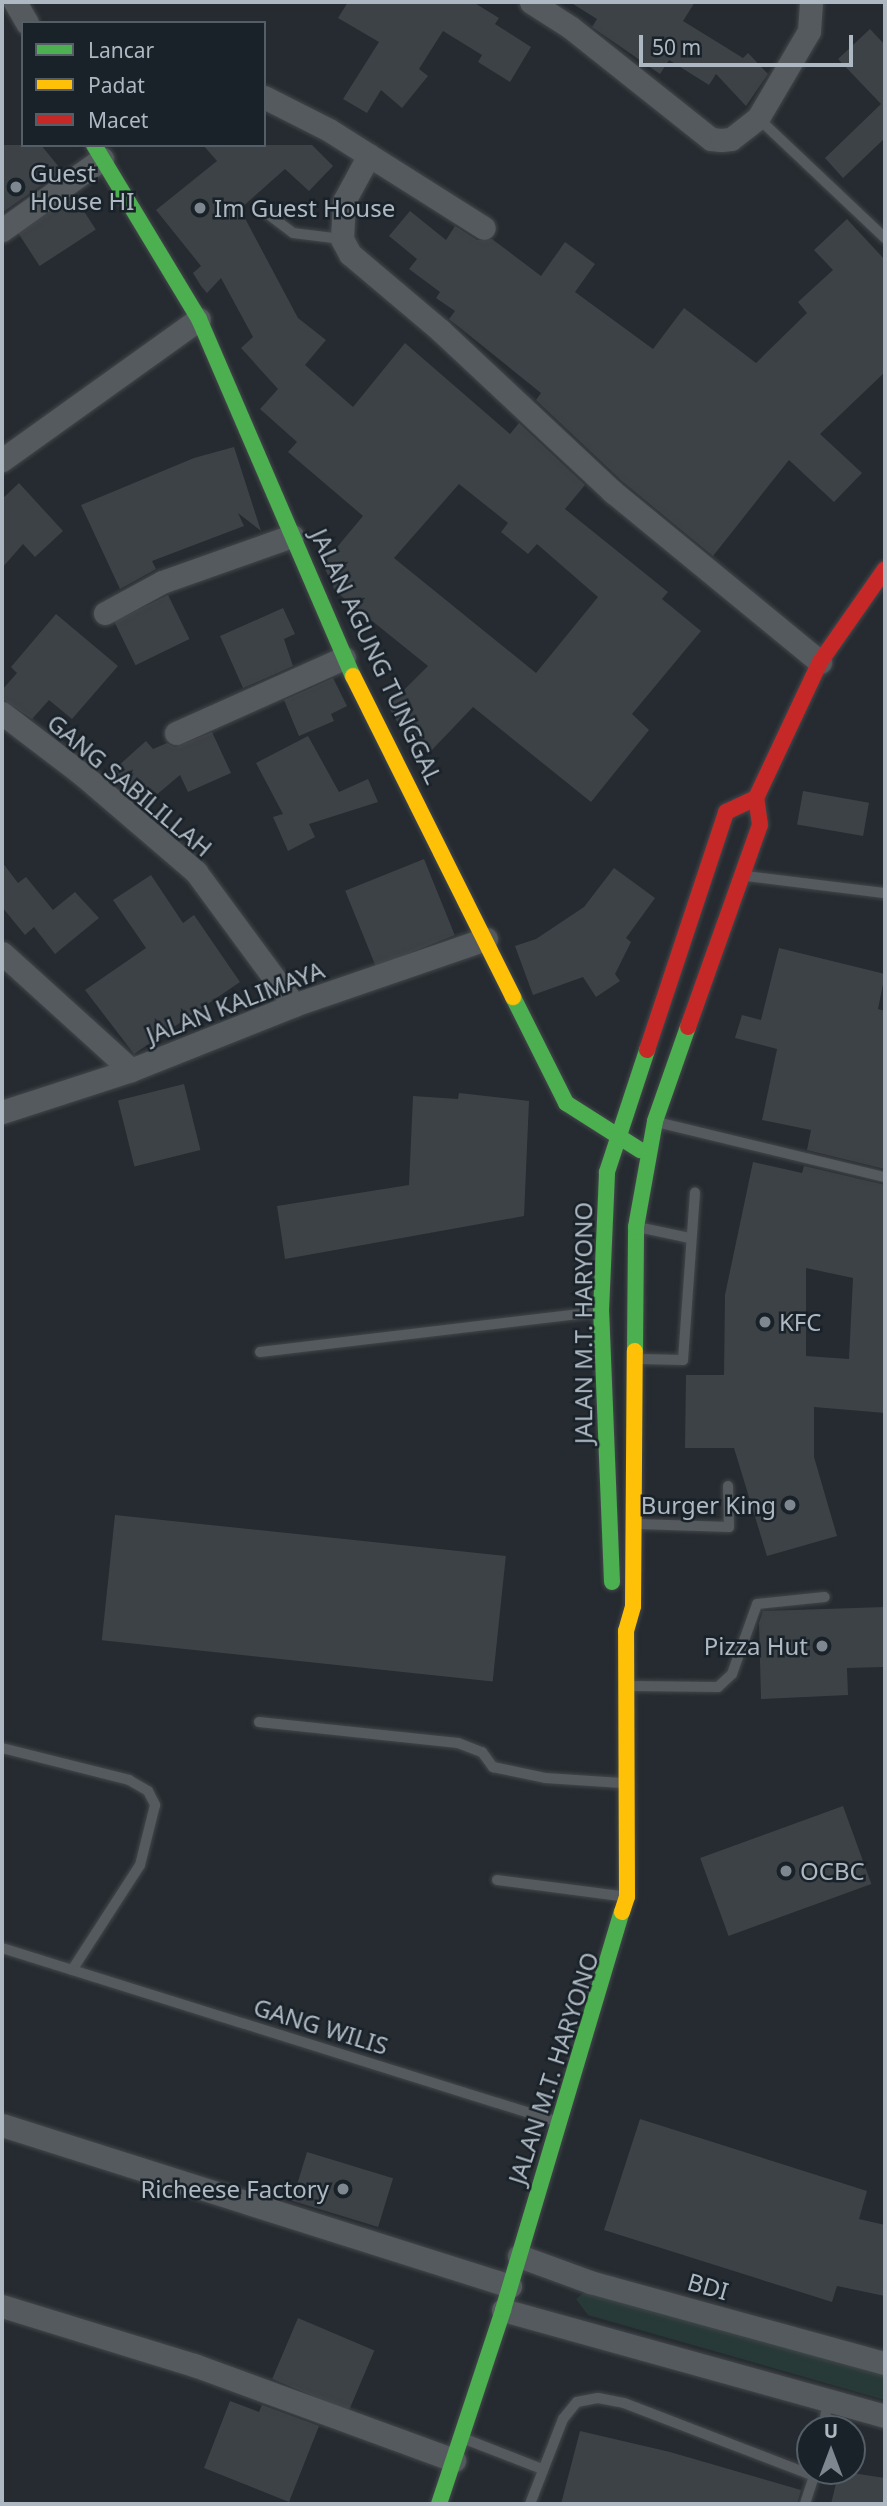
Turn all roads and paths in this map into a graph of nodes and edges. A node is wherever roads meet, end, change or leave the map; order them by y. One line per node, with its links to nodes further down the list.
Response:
1 (15, 2): 4 (street)
2 (531, 2): 6 (street)
3 (811, 2): 6 (street)
4 (26, 21)
5 (266, 98): 8 (street)
6 (758, 118): 12 (lane)
7 (98, 152): 11 (street); 14 (main road, JALAN AGUNG TUNGGAL)
8 (369, 155): 10 (street); 13 (street)
9 (268, 214): 13 (lane)
10 (484, 228)
11 (2, 230)
12 (885, 238)
13 (342, 239): 20 (street)
14 (199, 320): 15 (street); 16 (main road, JALAN AGUNG TUNGGAL)
15 (2, 460)
16 (292, 536): 18 (street); 19 (main road, JALAN AGUNG TUNGGAL)
17 (885, 569): 20 (main road, JALAN M.T. HARYONO)
18 (105, 613)
19 (344, 658): 22 (street); 26 (main road, JALAN AGUNG TUNGGAL)
20 (820, 662): 23 (main road, JALAN M.T. HARYONO)
21 (2, 713): 28 (street, GANG SABILILLAH)
22 (176, 733)
23 (756, 798): 24 (main road, JALAN M.T. HARYONO); 32 (main road, JALAN M.T. HARYONO)
24 (740, 875): 25 (lane); 31 (main road, JALAN M.T. HARYONO)
25 (885, 893)
26 (486, 939): 28 (street, JALAN KALIMAYA); 32 (main road, JALAN AGUNG TUNGGAL)
27 (2, 953): 29 (street)
28 (294, 1004): 29 (street, JALAN KALIMAYA)
29 (131, 1070): 30 (street, JALAN KALIMAYA)
30 (2, 1112)
31 (655, 1121): 33 (main road, JALAN M.T. HARYONO); 34 (lane)
32 (616, 1137): 33 (main road, JALAN AGUNG TUNGGAL); 38 (main road, JALAN M.T. HARYONO)
33 (649, 1154): 36 (main road, JALAN M.T. HARYONO)
34 (885, 1177)
35 (695, 1192): 37 (lane)
36 (636, 1227): 37 (lane); 40 (main road, JALAN M.T. HARYONO)
37 (690, 1238): 40 (lane)
38 (601, 1311): 39 (lane); 44 (main road, JALAN M.T. HARYONO)
39 (260, 1352)
40 (632, 1358): 42 (main road, JALAN M.T. HARYONO)
41 (728, 1486): 42 (lane)
42 (632, 1524): 44 (main road, JALAN M.T. HARYONO)
43 (825, 1597): 45 (lane)
44 (626, 1632): 45 (main road, JALAN M.T. HARYONO)
45 (625, 1686): 48 (main road, JALAN M.T. HARYONO)
46 (259, 1722): 48 (lane)
47 (2, 1748): 52 (lane)
48 (628, 1783): 50 (main road, JALAN M.T. HARYONO)
49 (496, 1880): 50 (lane)
50 (627, 1897): 53 (main road, JALAN M.T. HARYONO)
51 (2, 1948): 52 (lane, GANG WILIS)
52 (72, 1970): 53 (lane, GANG WILIS)
53 (558, 2122): 55 (main road, JALAN M.T. HARYONO)
54 (2, 2125): 56 (street)
55 (519, 2256): 56 (main road, JALAN M.T. HARYONO); 59 (street, BDI)
56 (510, 2286): 58 (main road, JALAN M.T. HARYONO)
57 (2, 2306): 64 (street)
58 (503, 2310): 60 (street); 63 (main road, JALAN M.T. HARYONO)
59 (885, 2363)
60 (828, 2400): 61 (lane); 62 (street)
61 (825, 2415)
62 (885, 2416)
63 (463, 2438): 64 (main road, JALAN M.T. HARYONO); 66 (lane)
64 (454, 2460): 68 (main road, JALAN M.T. HARYONO)
65 (796, 2467): 66 (lane)
66 (542, 2469): 69 (lane)
67 (811, 2485): 70 (lane)
68 (439, 2504)
69 (530, 2504)
70 (805, 2504)

